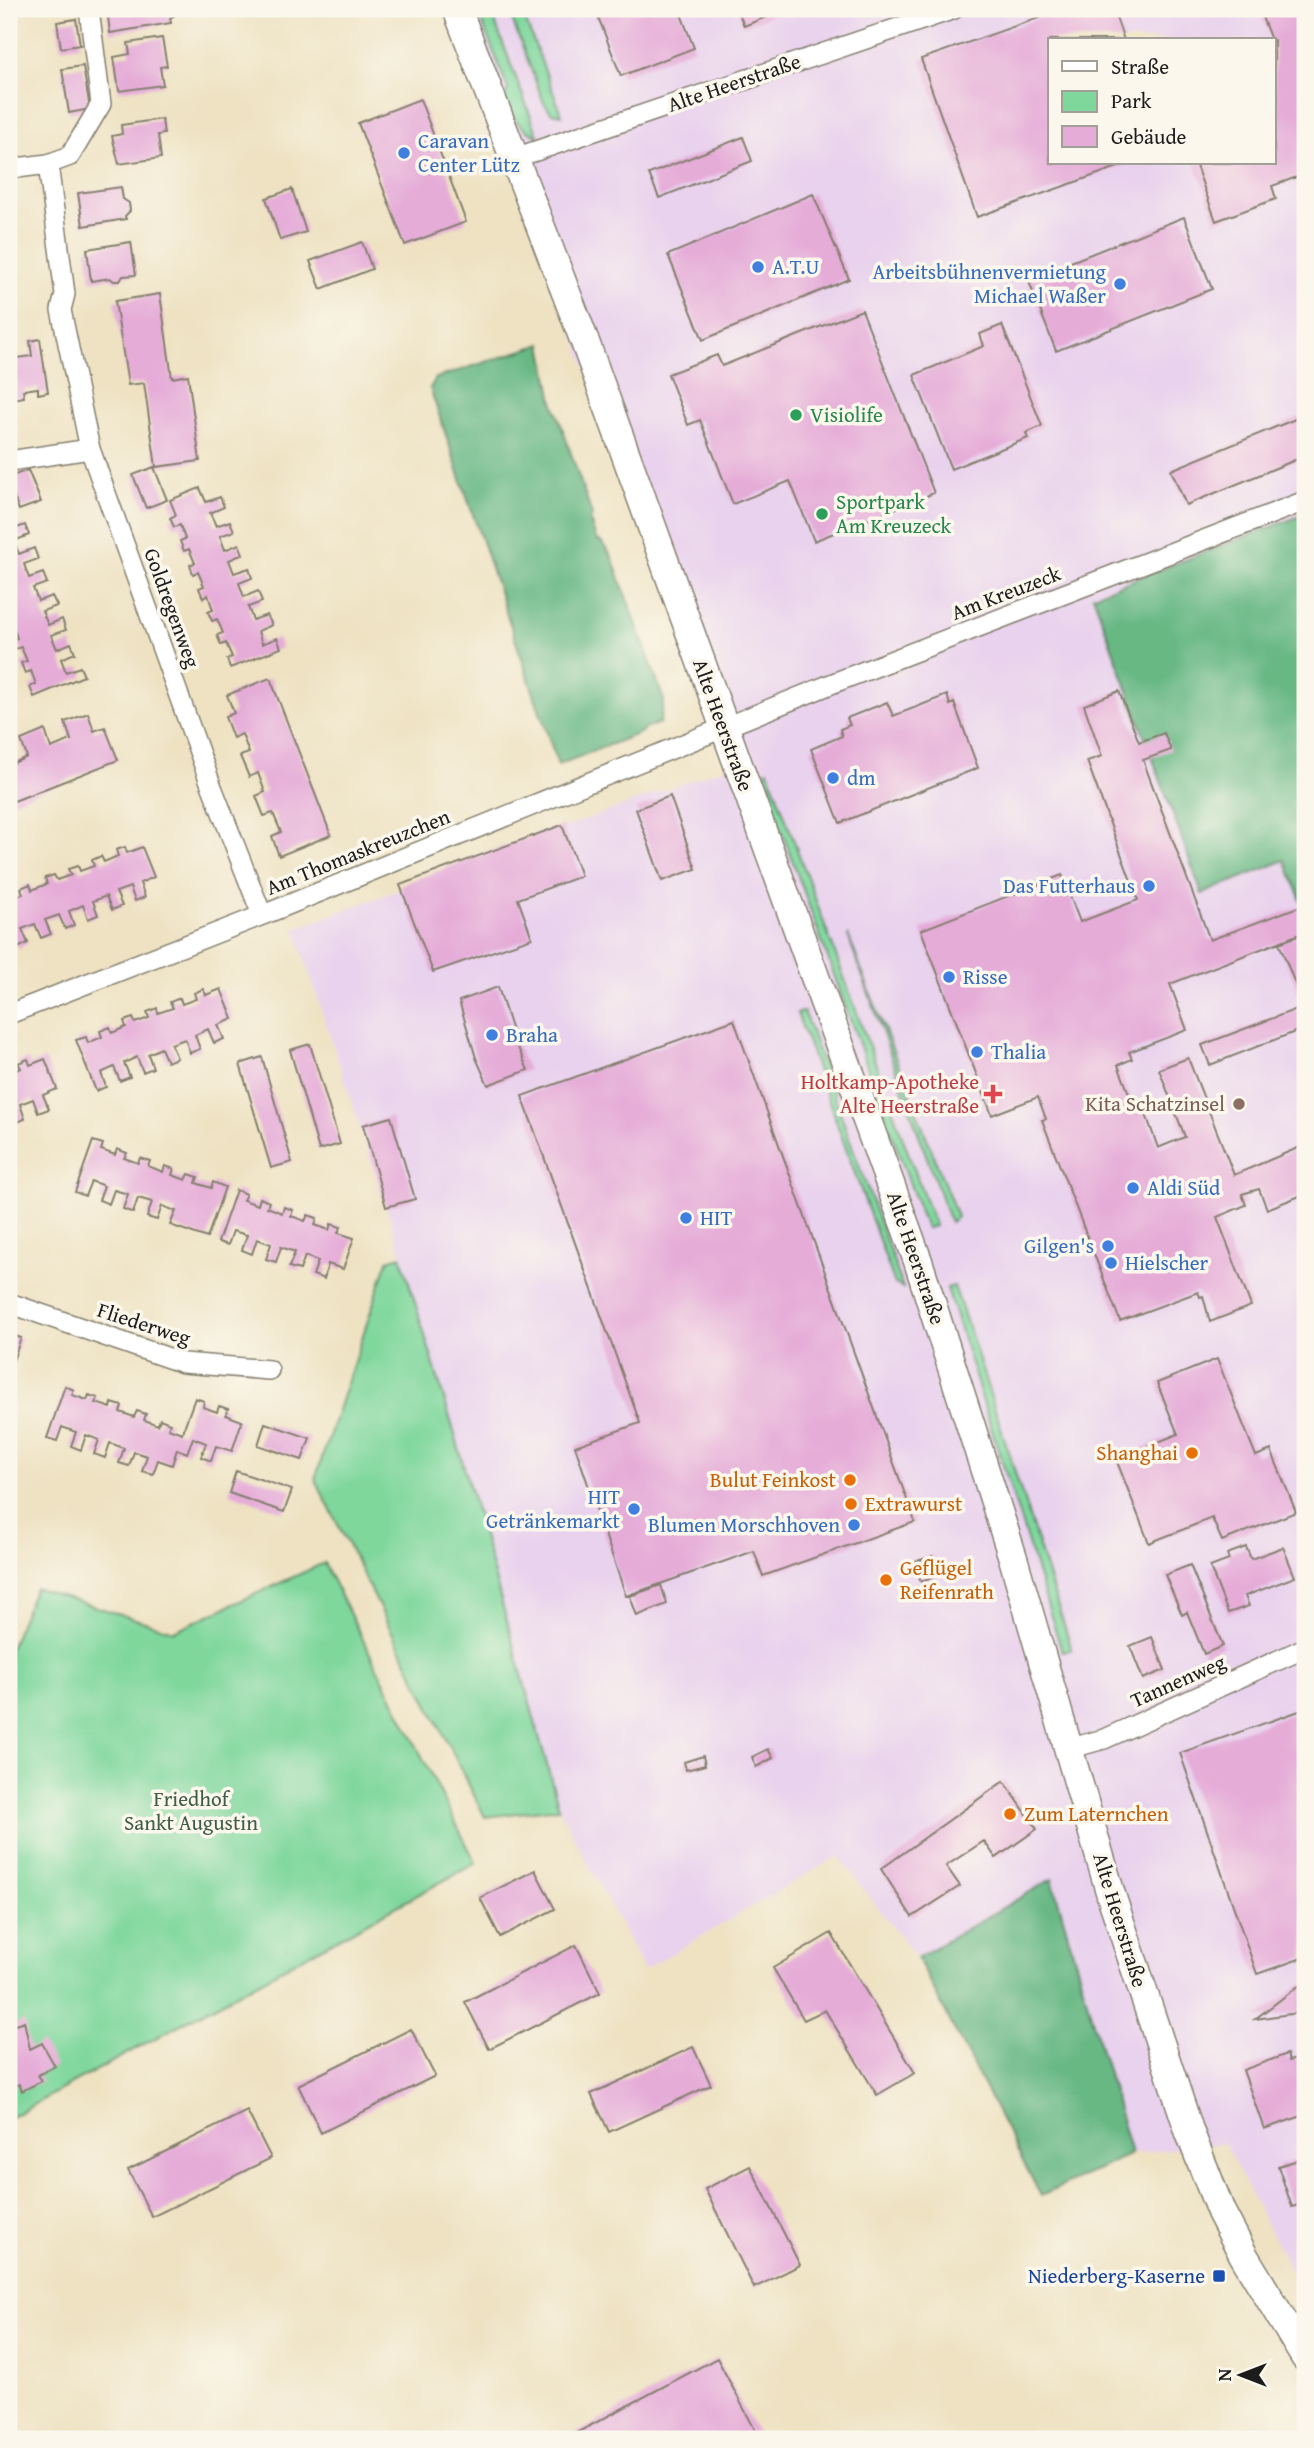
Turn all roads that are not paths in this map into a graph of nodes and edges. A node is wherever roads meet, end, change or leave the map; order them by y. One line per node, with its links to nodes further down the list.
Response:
1 (89, 9): 5 (street)
2 (457, 9): 4 (street, Alte Heerstraße)
3 (954, 9): 4 (street, Alte Heerstraße)
4 (515, 158): 10 (street, Alte Heerstraße)
5 (48, 164): 6 (street); 7 (street, Goldregenweg)
6 (9, 169)
7 (90, 449): 8 (street); 11 (street, Goldregenweg)
8 (9, 461)
9 (1305, 501): 10 (street, Am Kreuzeck)
10 (724, 729): 11 (street, Am Thomaskreuzchen); 16 (street, Alte Heerstraße)
11 (262, 915): 12 (street, Am Thomaskreuzchen)
12 (9, 1014)
13 (9, 1303): 14 (street, Fliederweg)
14 (269, 1370)
15 (1305, 1648): 16 (street, Tannenweg)
16 (1068, 1749): 17 (street, Alte Heerstraße)
17 (1305, 2357)

